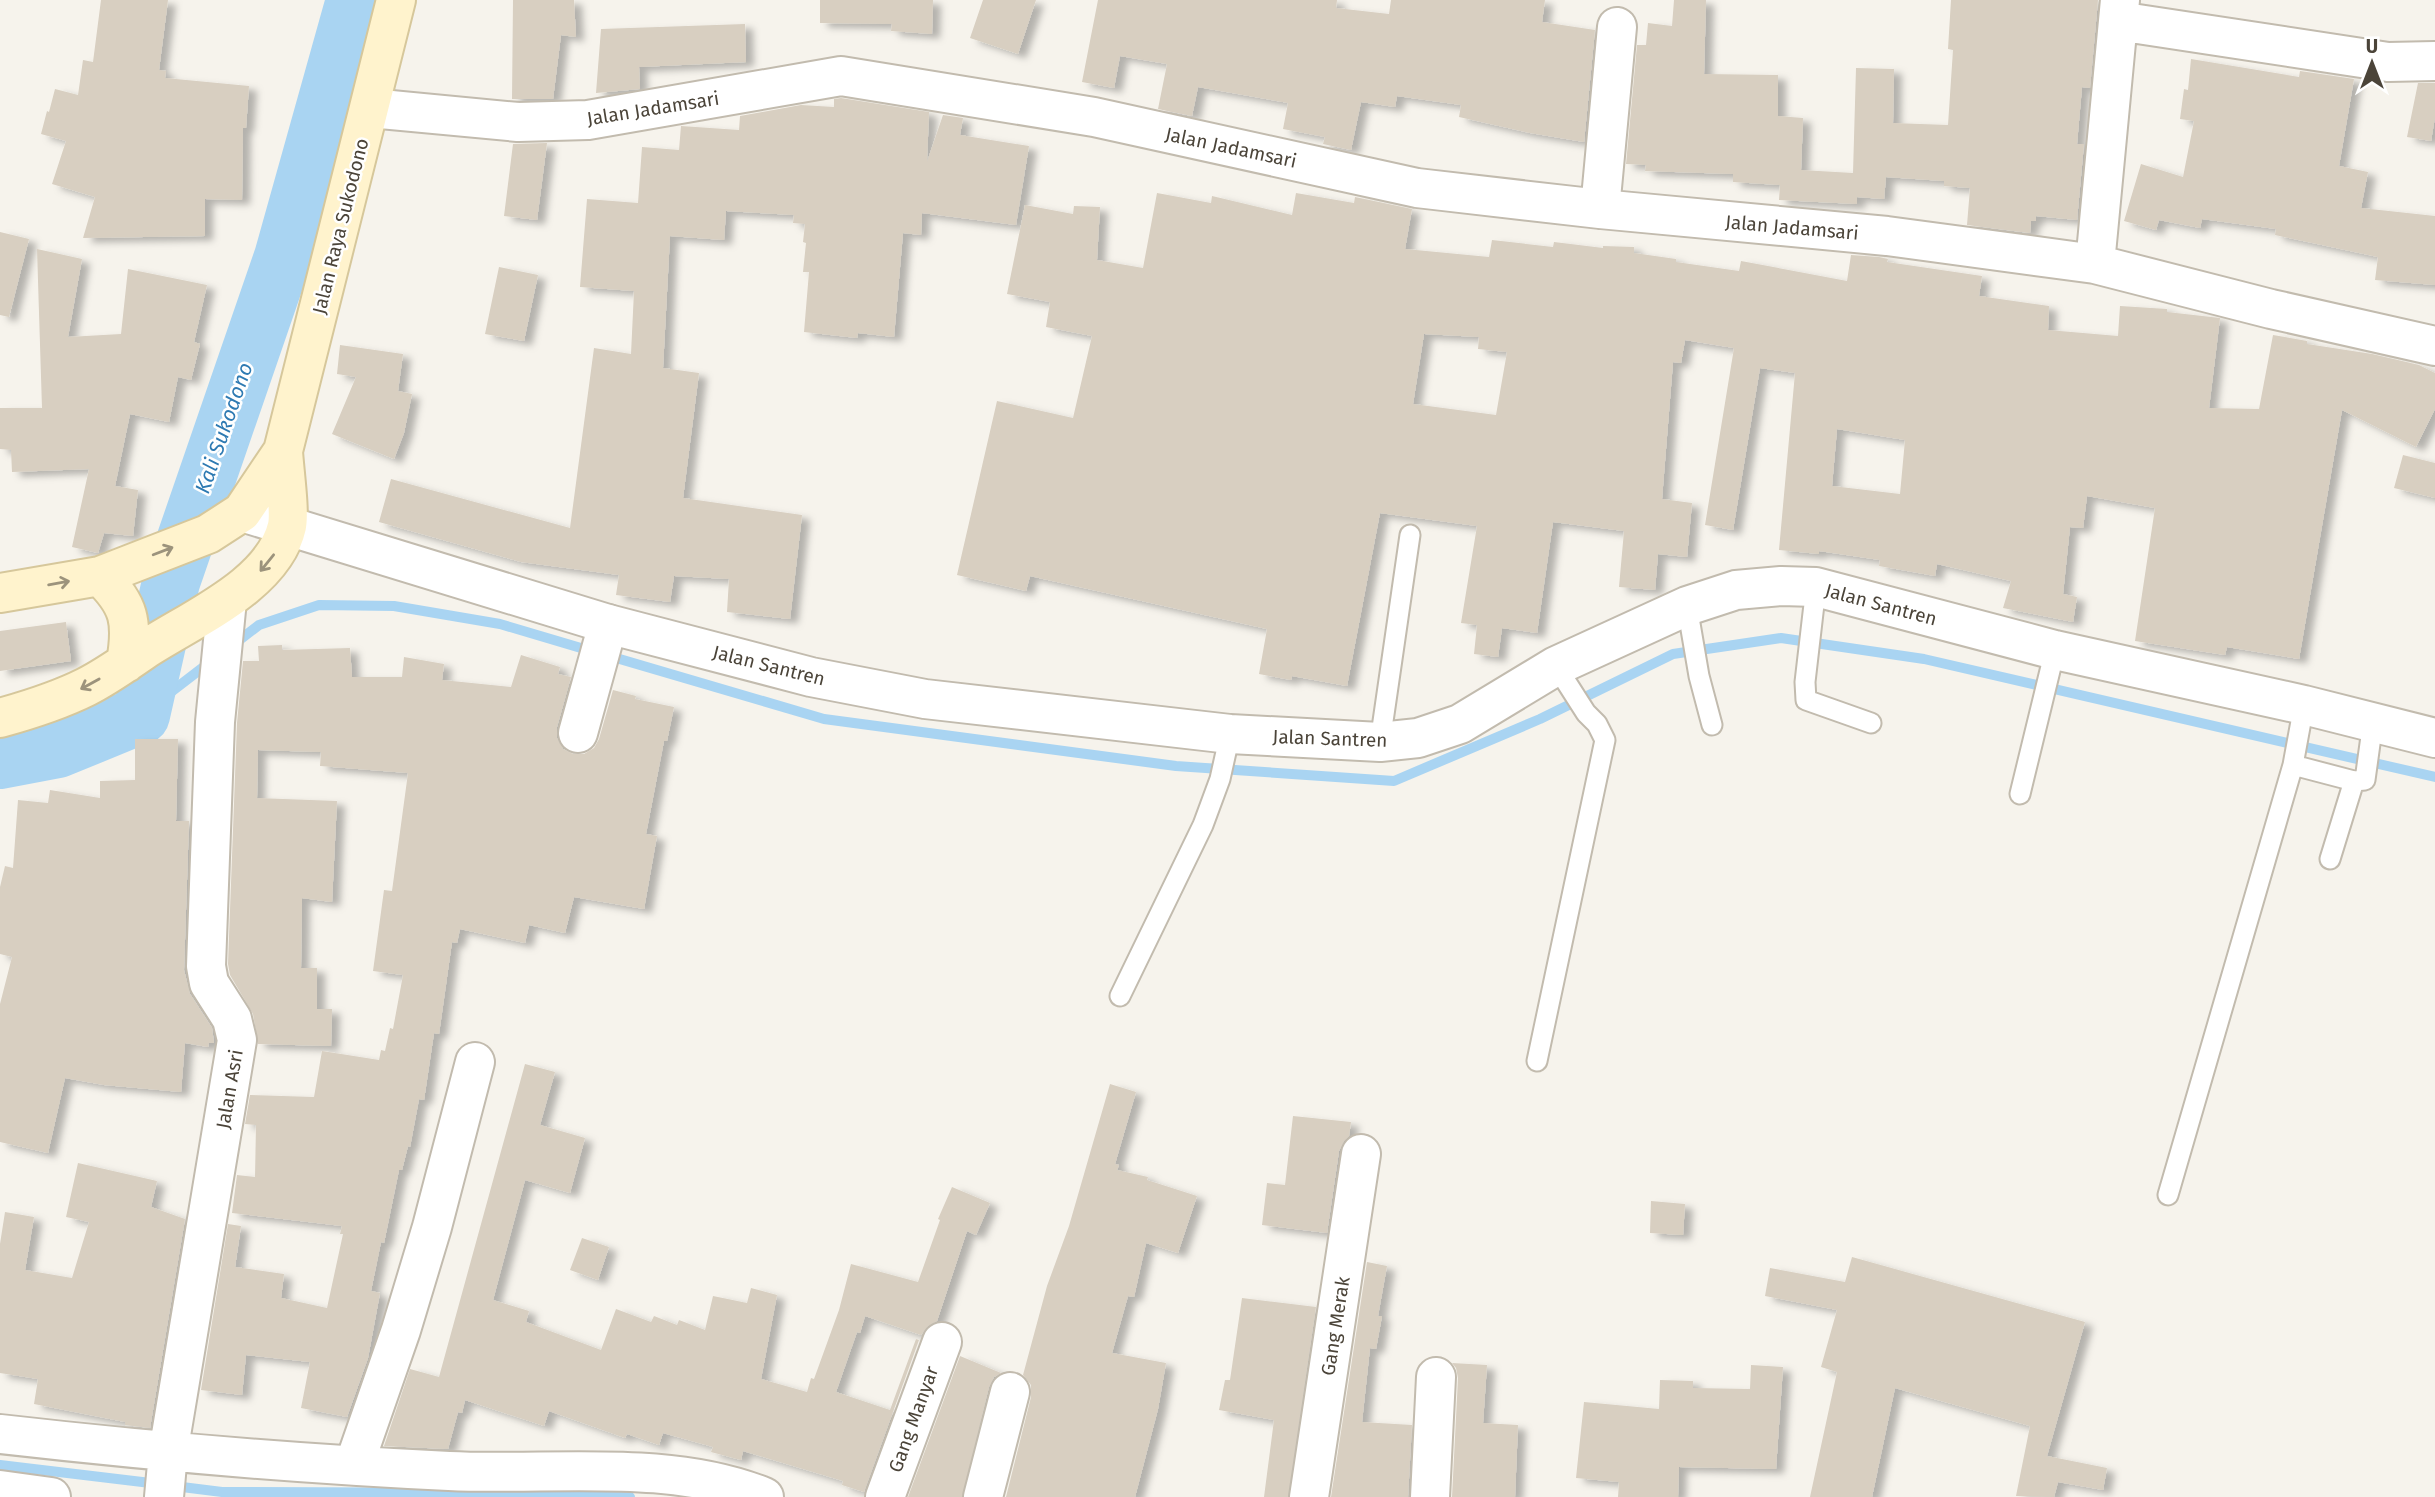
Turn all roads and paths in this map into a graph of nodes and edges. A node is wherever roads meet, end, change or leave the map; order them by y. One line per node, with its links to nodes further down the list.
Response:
1 (396, 0): 5 (main road, Jalan Raya Sukodono)
2 (2119, 11): 4 (street); 7 (street)
3 (1617, 27): 6 (street)
4 (2435, 61)
5 (370, 108): 6 (street, Jalan Jadamsari); 9 (main road, Jalan Raya Sukodono)
6 (1600, 209): 7 (street, Jalan Jadamsari)
7 (2095, 264): 8 (street, Jalan Jadamsari)
8 (2435, 346)
9 (284, 451): 10 (main road, Jalan Raya Sukodono); 11 (main road, Jalan Raya Sukodono)
10 (242, 512): 11 (street, Jalan Santren); 13 (main road, Jalan Raya Sukodono, one-way to 10)
11 (287, 525): 17 (main road, Jalan Raya Sukodono, one-way to 17); 18 (street, Jalan Santren)
12 (1410, 535): 30 (lane)
13 (109, 572): 14 (main road, Jalan Raya Sukodono, one-way to 13); 19 (main road)
14 (0, 593)
15 (1816, 595): 16 (street, Jalan Santren); 20 (street, Jalan Santren); 24 (lane)
16 (1688, 617): 21 (street, Jalan Santren); 25 (lane)
17 (219, 629): 19 (main road, Jalan Raya Sukodono); 45 (street, Jalan Asri)
18 (603, 643): 27 (street); 29 (street, Jalan Santren)
19 (137, 656): 23 (main road, Jalan Raya Sukodono, one-way to 23)
20 (2053, 658): 22 (street, Jalan Santren); 33 (lane)
21 (1562, 676): 30 (street, Jalan Santren); 36 (lane)
22 (2303, 715): 26 (street, Jalan Santren); 31 (lane)
23 (0, 718)
24 (1871, 723)
25 (1712, 725)
26 (2372, 730): 28 (street, Jalan Santren); 32 (lane)
27 (578, 733)
28 (2435, 738)
29 (1228, 741): 30 (street, Jalan Santren); 35 (lane)
30 (1380, 742)
31 (2294, 763): 32 (lane); 39 (lane)
32 (2360, 774): 34 (lane)
33 (2020, 794)
34 (2330, 859)
35 (1120, 996)
36 (1537, 1061)
37 (475, 1062): 44 (street)
38 (1361, 1154): 51 (street, Gang Merak)
39 (2168, 1195)
40 (942, 1342): 49 (street, Gang Manyar)
41 (1436, 1377): 52 (street)
42 (1010, 1392): 50 (street)
43 (0, 1434): 45 (street)
44 (354, 1465): 45 (street); 48 (street)
45 (166, 1471)
46 (0, 1490): 47 (street)
47 (51, 1497)
48 (764, 1497)
49 (885, 1497)
50 (983, 1497)
51 (1309, 1497)
52 (1430, 1497)

